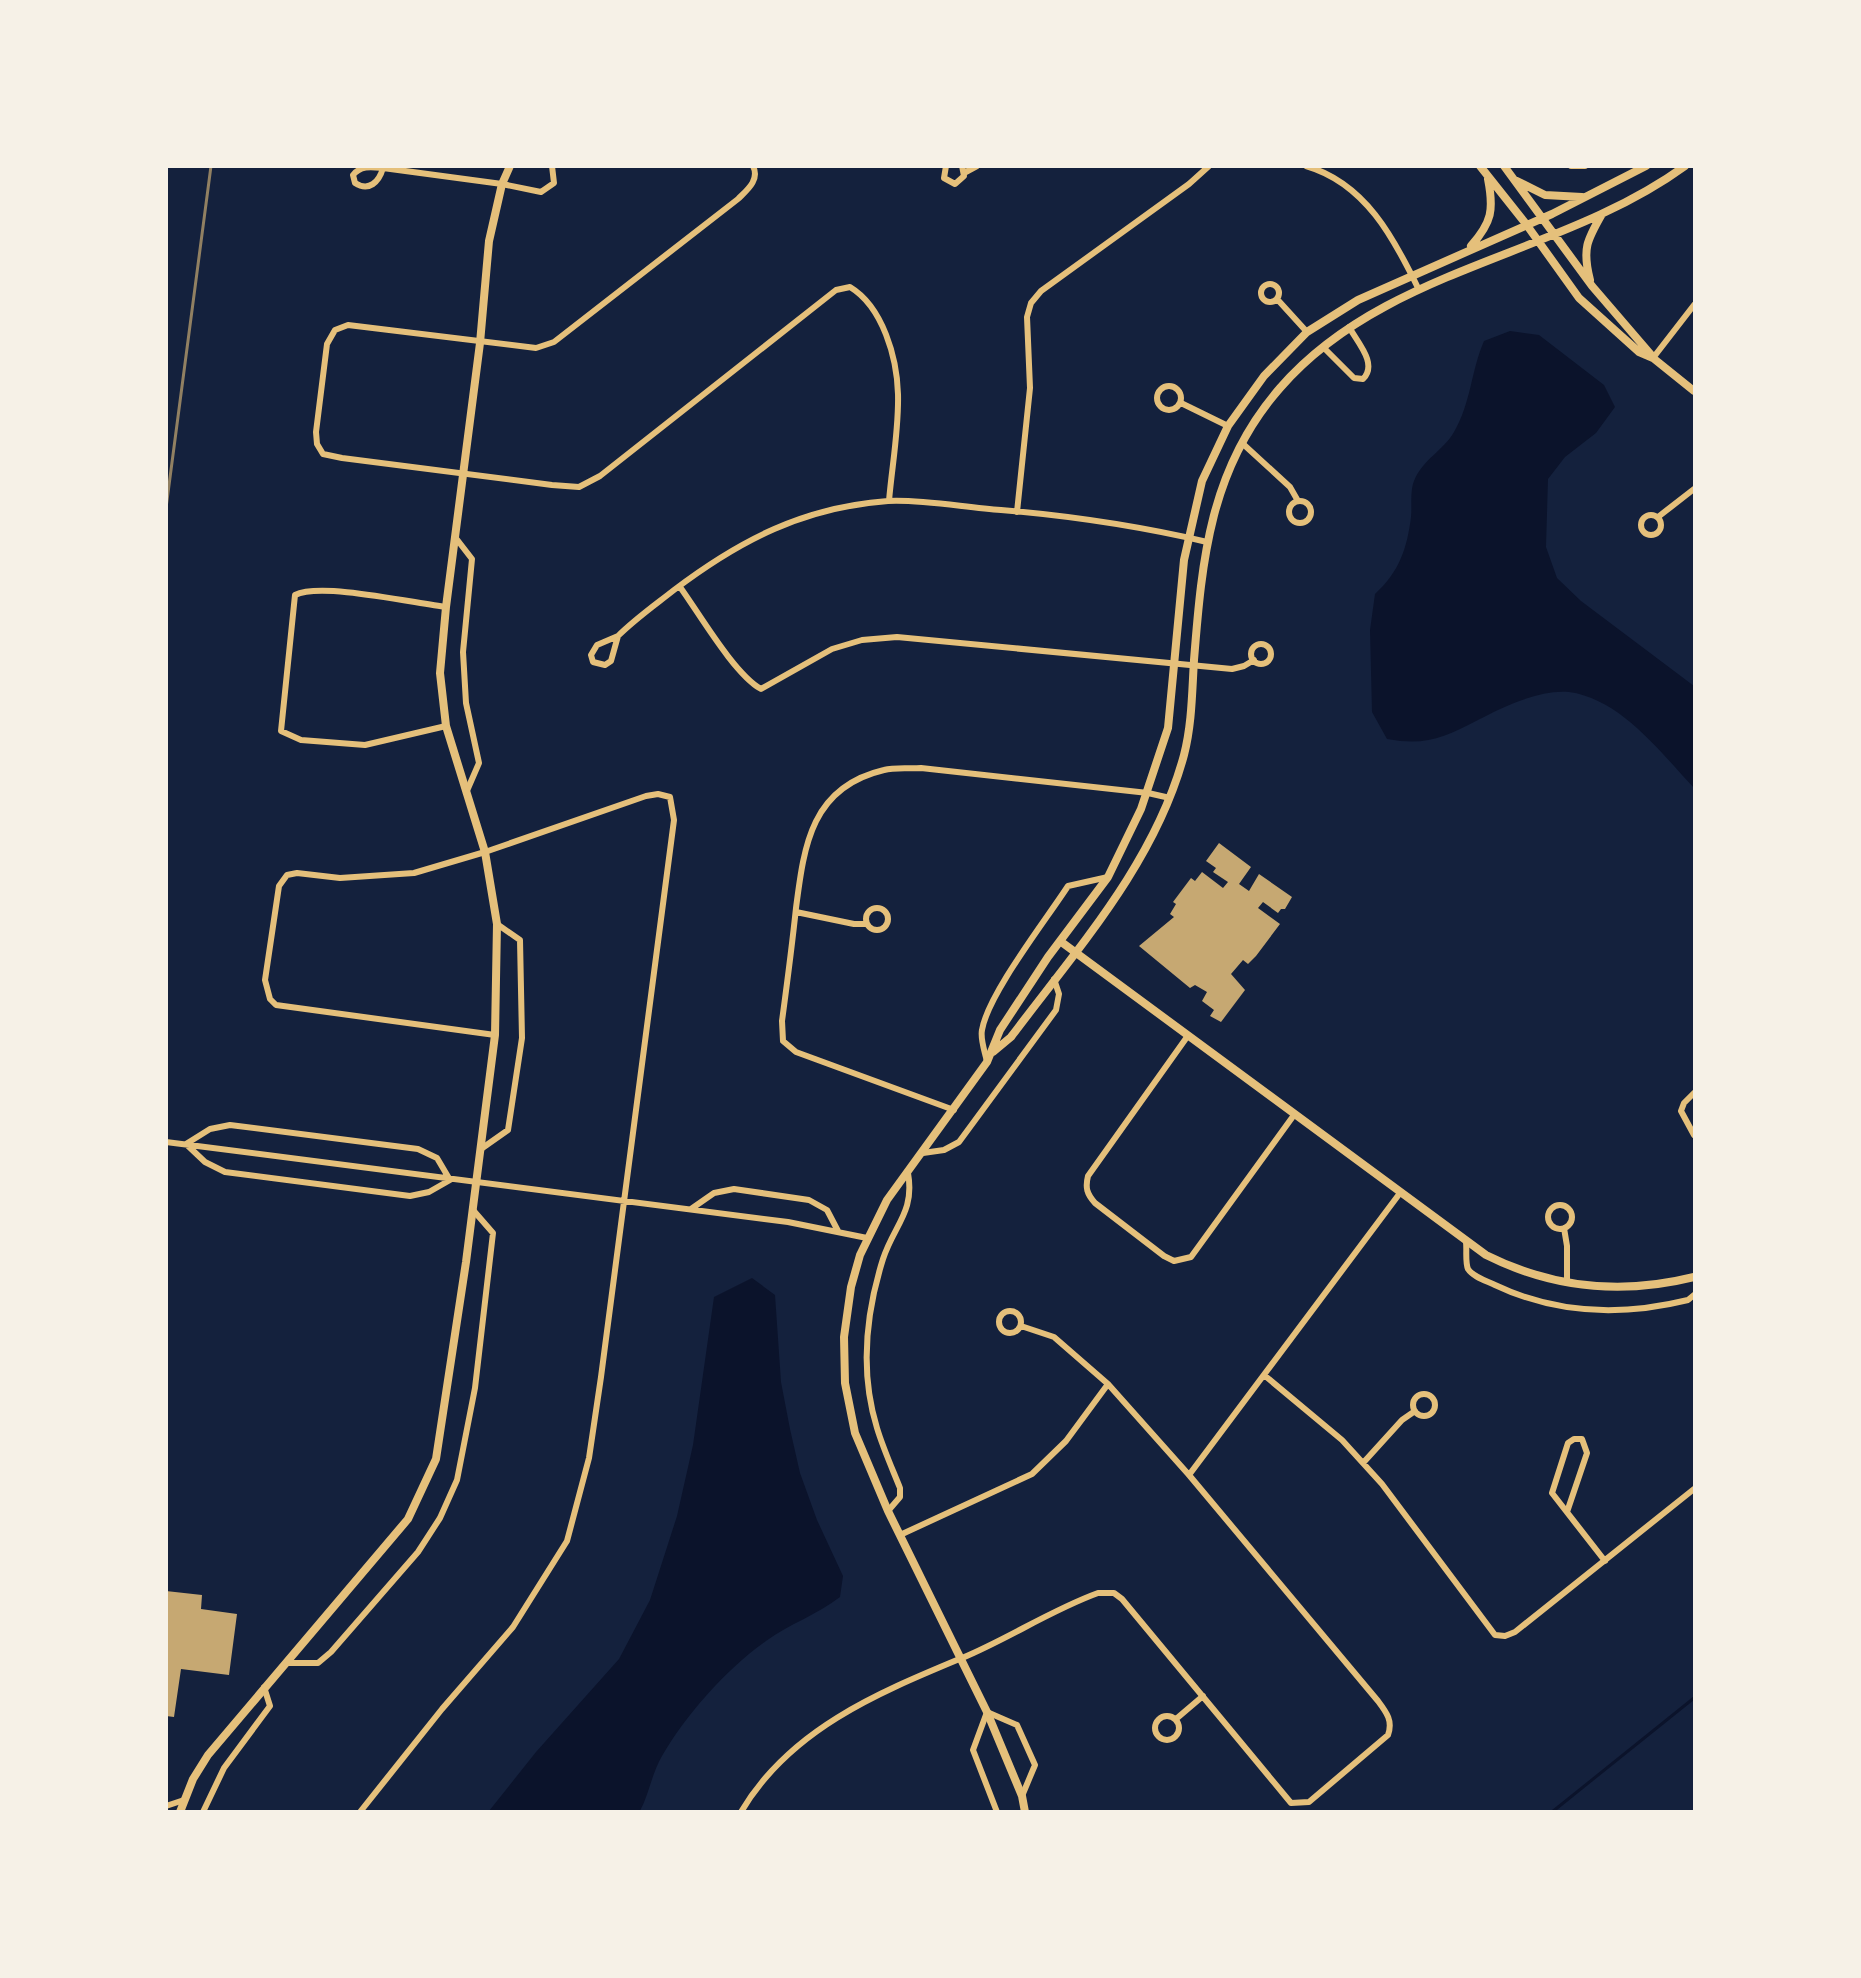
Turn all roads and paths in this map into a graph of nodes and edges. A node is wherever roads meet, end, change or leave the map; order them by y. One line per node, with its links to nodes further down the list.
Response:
1 (510, 166): 18 (street)
2 (552, 166): 18 (street)
3 (753, 166): 33 (street)
4 (946, 166): 15 (street)
5 (977, 166): 15 (street)
6 (1209, 166): 44 (street)
7 (1306, 166): 26 (street)
8 (1479, 166): 16 (street)
9 (1504, 166): 17 (street)
10 (1570, 166): 11 (street)
11 (1586, 166)
12 (1646, 166): 19 (street)
13 (1685, 166): 20 (street)
14 (383, 168): 14 (street); 18 (street)
15 (963, 170)
16 (1488, 176): 22 (street); 25 (street)
17 (1512, 178): 19 (street); 21 (street)
18 (502, 184): 33 (street)
19 (1588, 196): 21 (street)
20 (1603, 213): 23 (street); 27 (street)
21 (1542, 218): 22 (street); 23 (street)
22 (1526, 224): 24 (street); 25 (street)
23 (1555, 235): 24 (street); 27 (street)
24 (1537, 241): 28 (street); 35 (street)
25 (1469, 249): 26 (street)
26 (1411, 274): 28 (street); 32 (street)
27 (1592, 286): 35 (street)
28 (1419, 290): 31 (street)
29 (1277, 299): 32 (street)
30 (1695, 305): 35 (street)
31 (1349, 327): 34 (street); 34 (street)
32 (1306, 332): 38 (street)
33 (480, 343): 40 (street); 40 (street)
34 (1323, 347): 39 (street)
35 (1653, 357): 36 (street)
36 (1695, 391)
37 (1180, 403): 37 (street); 38 (street)
38 (1228, 426): 47 (street)
39 (1242, 443): 43 (street); 48 (street)
40 (463, 475): 42 (street); 46 (street)
41 (1695, 489): 45 (street)
42 (889, 501): 44 (street); 49 (street)
43 (1298, 501)
44 (1017, 512): 47 (street)
45 (1658, 517)
46 (455, 537): 50 (street); 56 (street)
47 (1188, 537): 48 (street); 53 (street)
48 (1207, 542): 54 (street)
49 (680, 586): 51 (street); 53 (street)
50 (446, 607): 55 (street); 55 (street)
51 (618, 636): 51 (street)
52 (1254, 660): 54 (street)
53 (1174, 663): 54 (street); 57 (street)
54 (1194, 666): 58 (street)
55 (446, 726): 56 (street)
56 (466, 793): 59 (street)
57 (1148, 793): 58 (street); 60 (street); 61 (street)
58 (1170, 798): 65 (street)
59 (485, 852): 62 (street); 67 (street); 83 (street)
60 (1108, 877): 64 (street); 70 (street)
61 (796, 912): 63 (street); 72 (street)
62 (497, 924): 67 (street); 77 (street)
63 (867, 924)
64 (1060, 941): 65 (street); 69 (street)
65 (1076, 952): 66 (street); 68 (street)
66 (1054, 979): 69 (street); 78 (street)
67 (495, 1035): 77 (street)
68 (1187, 1037): 73 (street); 73 (street)
69 (993, 1053): 70 (street)
70 (987, 1062): 72 (street)
71 (1695, 1093): 74 (street)
72 (954, 1110): 78 (street)
73 (1294, 1115): 82 (street)
74 (1695, 1135)
75 (166, 1142): 76 (street)
76 (186, 1144): 80 (street); 80 (street); 80 (street)
77 (481, 1149): 81 (street)
78 (923, 1153): 79 (street)
79 (908, 1173): 88 (street); 100 (street)
80 (450, 1180): 81 (street)
81 (477, 1184): 83 (street); 85 (street)
82 (1400, 1193): 89 (street); 94 (street)
83 (624, 1201): 84 (street); 115 (street)
84 (691, 1209): 87 (street); 87 (street)
85 (473, 1210): 105 (street); 105 (street)
86 (1564, 1228): 91 (street)
87 (838, 1231): 88 (street)
88 (867, 1238): 100 (street)
89 (1467, 1242): 91 (street); 92 (street)
90 (1695, 1277): 91 (street)
91 (1567, 1283)
92 (1695, 1295)
93 (1021, 1326): 95 (street)
94 (1264, 1375): 97 (street); 98 (street)
95 (1108, 1384): 98 (street); 102 (street)
96 (1414, 1412): 97 (street)
97 (1363, 1463): 103 (street)
98 (1189, 1475): 107 (street)
99 (1695, 1489): 103 (street)
100 (888, 1511): 102 (street)
101 (1567, 1512): 101 (street); 103 (street)
102 (900, 1534): 104 (street)
103 (1605, 1561)
104 (961, 1659): 107 (street); 108 (street); 116 (street)
105 (286, 1663): 106 (street)
106 (264, 1688): 111 (street); 114 (street)
107 (1203, 1696): 109 (street)
108 (987, 1712): 110 (street); 110 (street); 117 (street)
109 (1176, 1719): 109 (street)
110 (1022, 1796): 118 (street)
111 (184, 1800): 112 (street); 113 (street)
112 (166, 1806)
113 (180, 1812)
114 (203, 1812)
115 (360, 1812)
116 (741, 1812)
117 (997, 1812)
118 (1025, 1812)

